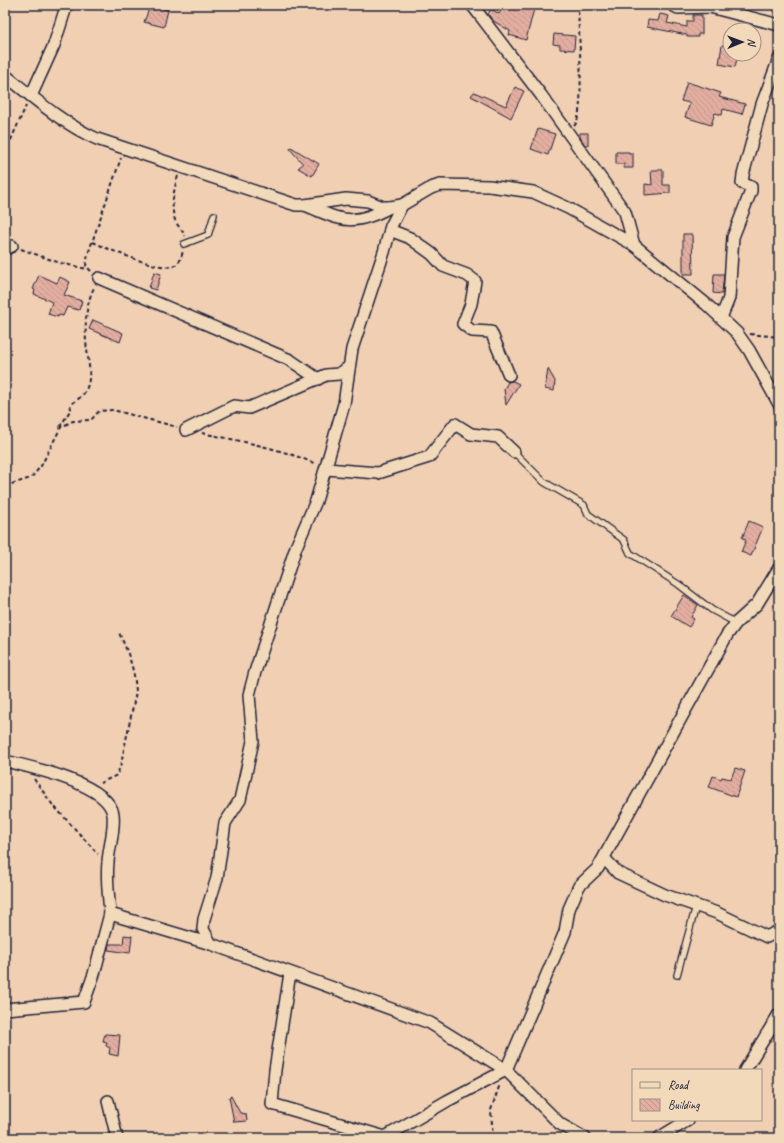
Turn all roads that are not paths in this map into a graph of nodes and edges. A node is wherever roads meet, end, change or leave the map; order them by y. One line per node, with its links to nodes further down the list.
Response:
1 (64, 5): 7 (street)
2 (472, 5): 14 (street)
3 (672, 5): 4 (street)
4 (779, 26)
5 (779, 58): 16 (street)
6 (5, 75): 7 (street)
7 (31, 96): 8 (street)
8 (305, 205): 10 (street); 10 (street)
9 (402, 205): 10 (street); 12 (street); 14 (street)
10 (390, 207)
11 (214, 215): 13 (lane)
12 (390, 230): 17 (street); 18 (street)
13 (184, 244)
14 (634, 245): 16 (street)
15 (99, 278): 19 (street)
16 (721, 318): 20 (street)
17 (349, 367): 19 (street); 23 (street)
18 (509, 375)
19 (318, 379): 21 (street)
20 (779, 404)
21 (186, 430)
22 (514, 452): 23 (street); 25 (lane)
23 (326, 469): 31 (street)
24 (779, 568): 25 (street)
25 (736, 623): 27 (street)
26 (5, 761): 29 (street)
27 (604, 858): 28 (street); 37 (street)
28 (696, 906): 30 (street); 33 (lane)
29 (110, 914): 31 (street); 34 (street)
30 (779, 934)
31 (210, 944): 32 (street)
32 (290, 973): 37 (street); 37 (street)
33 (677, 975)
34 (5, 1009)
35 (779, 1014): 36 (street)
36 (746, 1069)
37 (506, 1070): 41 (street)
38 (108, 1101): 40 (street)
39 (686, 1121): 42 (street)
40 (117, 1138)
41 (585, 1138)
42 (659, 1138)

